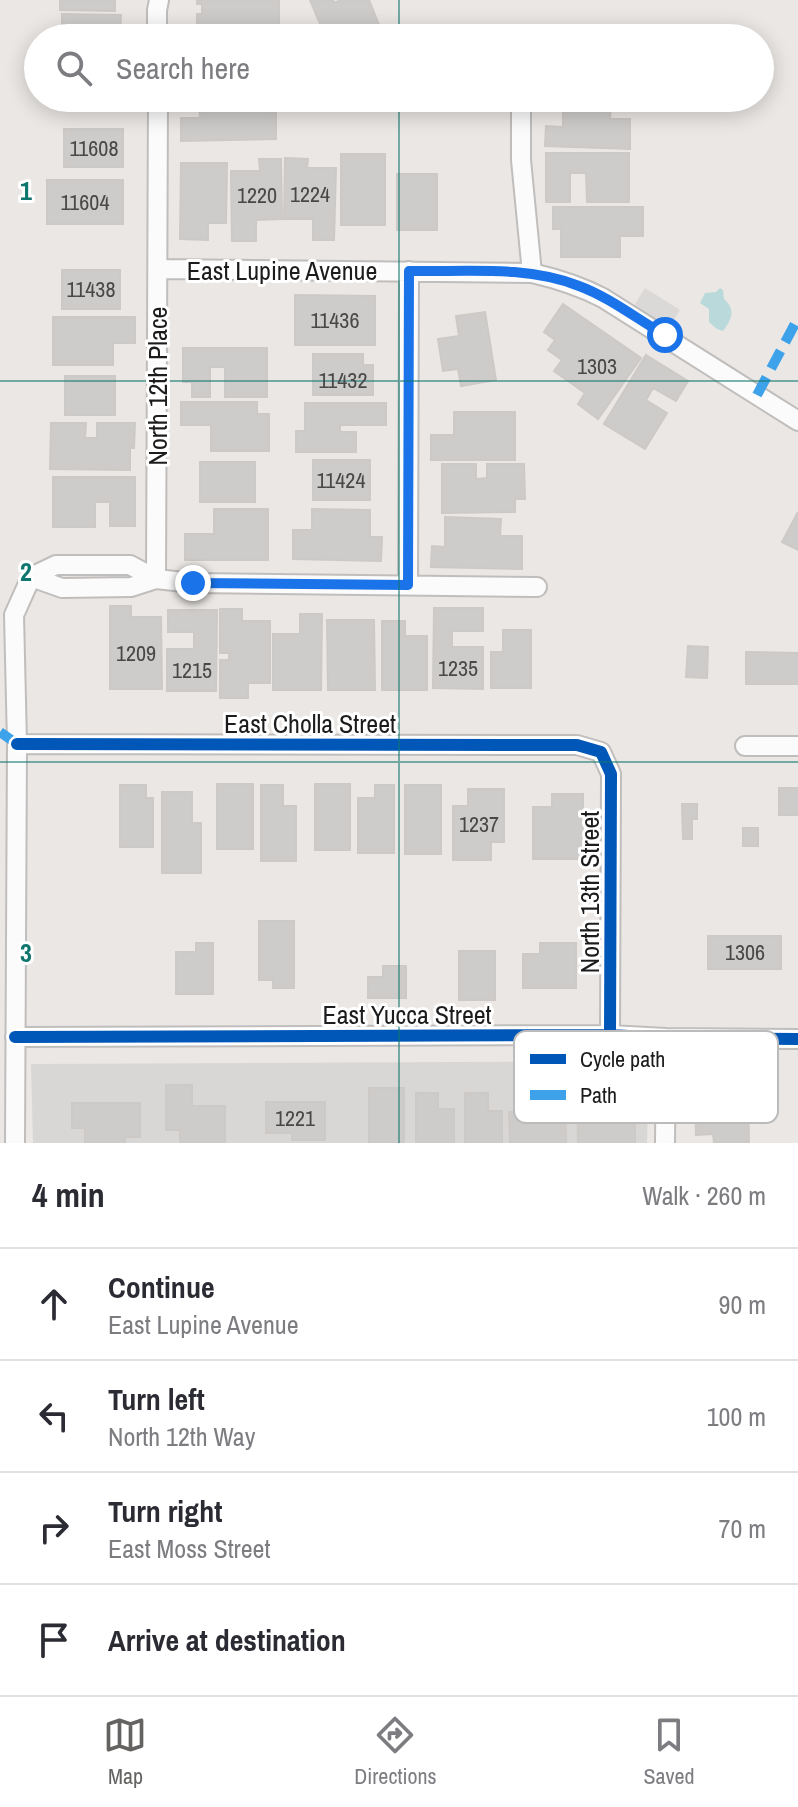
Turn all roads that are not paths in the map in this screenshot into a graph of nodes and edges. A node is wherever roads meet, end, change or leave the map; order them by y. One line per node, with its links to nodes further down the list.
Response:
1 (159, 0): 2 (street)
2 (157, 24)
3 (158, 112): 5 (street, North 12th Place)
4 (521, 112): 7 (street)
5 (158, 269): 6 (street, East Lupine Avenue); 9 (street, North 12th Place)
6 (409, 271): 7 (street, East Lupine Avenue); 10 (street)
7 (532, 273): 8 (street, East Lupine Avenue)
8 (798, 421)
9 (156, 579): 10 (street); 12 (street)
10 (408, 585): 11 (street)
11 (537, 587)
12 (17, 744): 15 (street, East Cholla Street); 18 (street)
13 (745, 746): 14 (street)
14 (798, 746)
15 (601, 752): 16 (street, North 13th Street)
16 (610, 1031)
17 (514, 1035): 18 (street, East Yucca Street)
18 (15, 1037): 22 (street)
19 (778, 1039): 20 (street, East Yucca Street)
20 (798, 1039)
21 (665, 1123): 23 (street)
22 (15, 1143)
23 (665, 1143)

